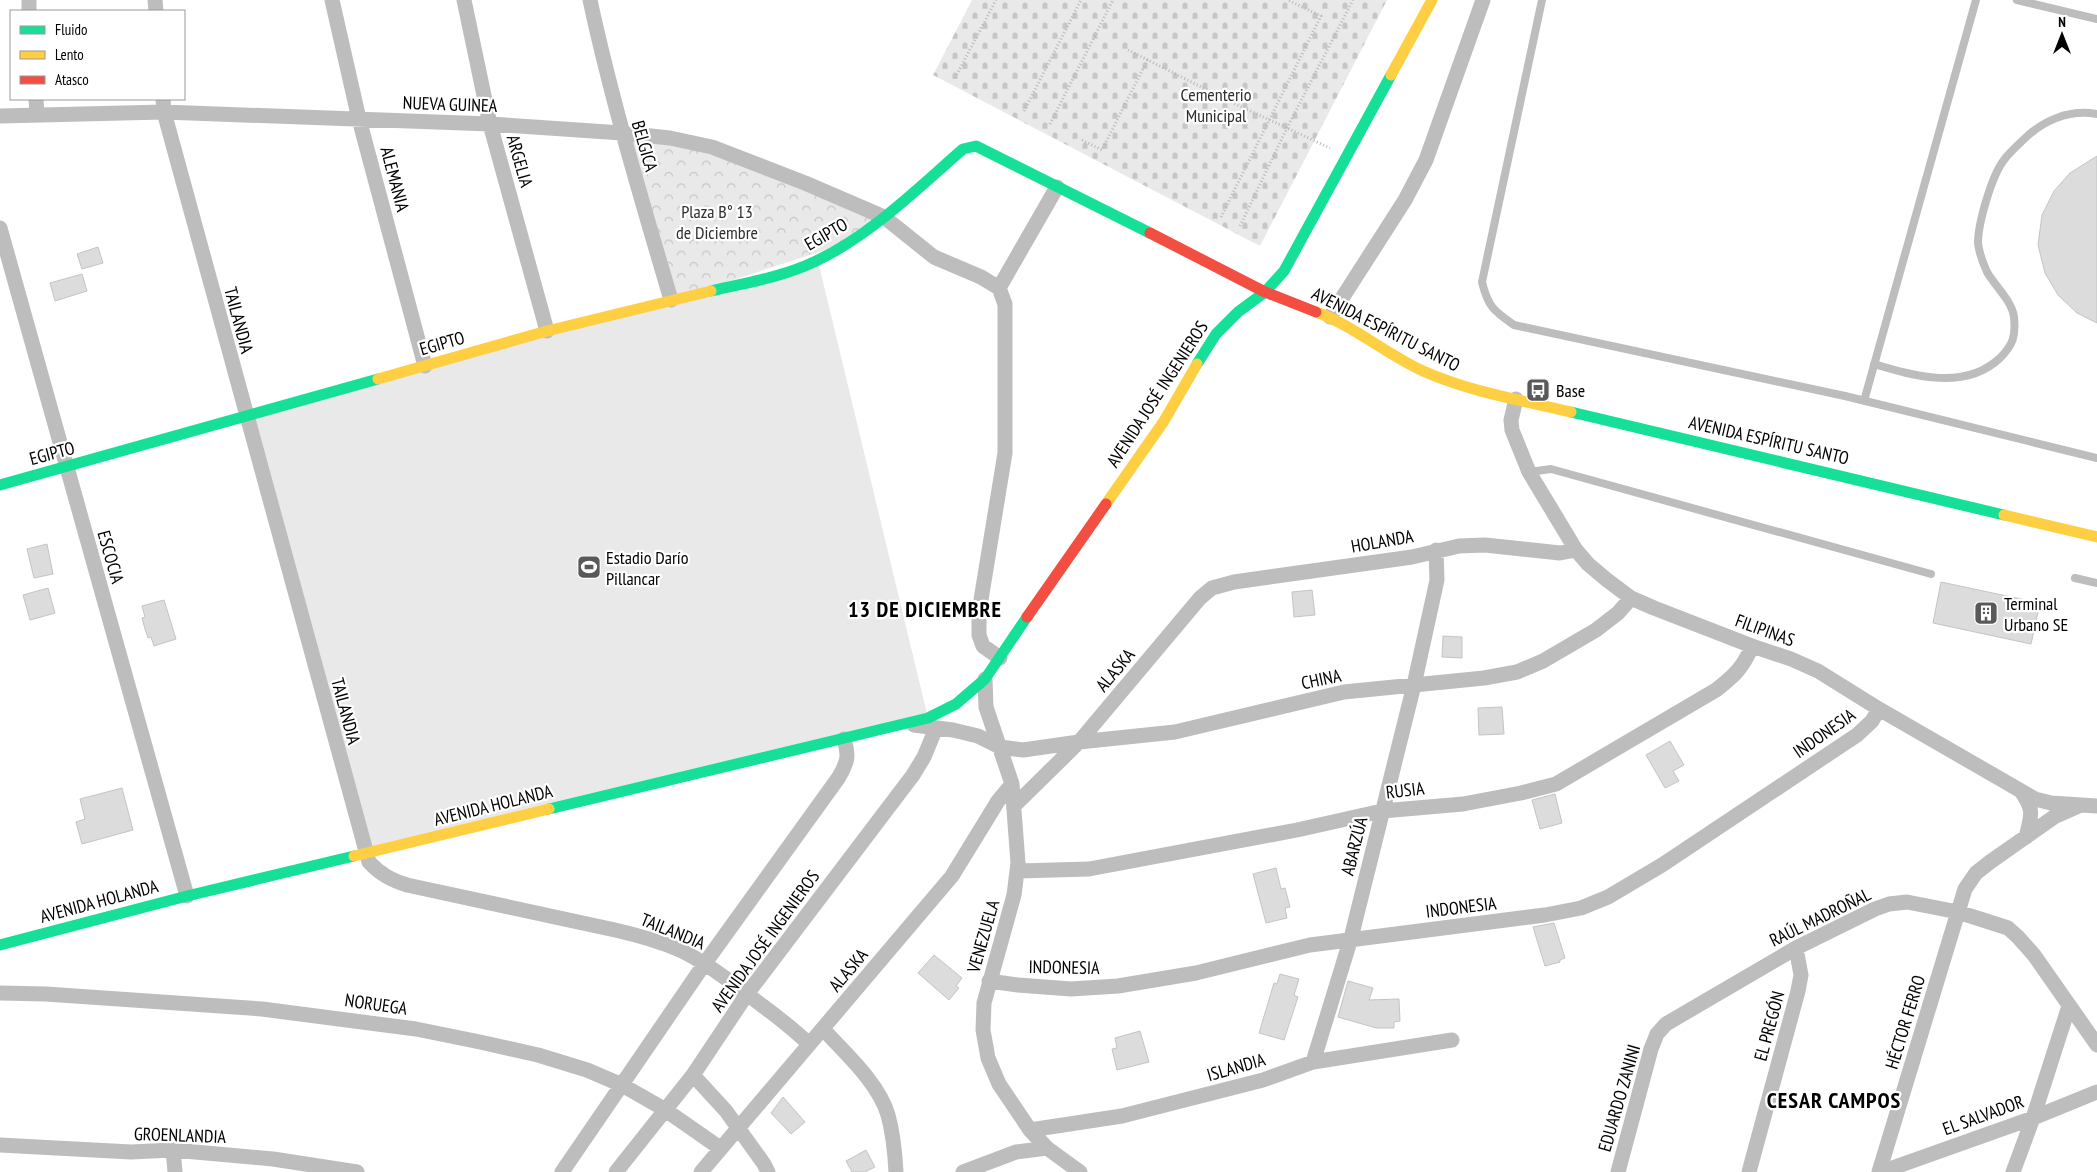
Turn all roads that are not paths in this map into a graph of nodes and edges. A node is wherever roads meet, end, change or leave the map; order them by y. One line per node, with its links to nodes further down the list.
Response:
1 (332, 0): 15 (street, ALEMANIA)
2 (464, 0): 16 (street, ARGELIA)
3 (590, 0): 17 (street, BELGICA)
4 (1432, 0): 22 (street, AVENIDA JOSÉ INGENIEROS)
5 (1483, 0): 24 (street)
6 (1542, 0): 29 (lane)
7 (1976, 0): 26 (lane)
8 (2017, 0): 9 (lane)
9 (2097, 19)
10 (36, 100): 13 (street)
11 (163, 105): 13 (street, NUEVA GUINEA); 15 (street, NUEVA GUINEA); 30 (street, TAILANDIA)
12 (2097, 114): 26 (lane)
13 (37, 115): 14 (street, NUEVA GUINEA)
14 (0, 116)
15 (360, 119): 16 (street, NUEVA GUINEA); 27 (street, ALEMANIA)
16 (490, 124): 17 (street, NUEVA GUINEA); 25 (street, ARGELIA)
17 (622, 133): 19 (street, NUEVA GUINEA); 23 (street, BELGICA)
18 (1057, 187): 19 (street, AVENIDA ESPÍRITU SANTO); 21 (street); 22 (street, AVENIDA ESPÍRITU SANTO)
19 (884, 216): 21 (street, NUEVA GUINEA); 23 (street, EGIPTO)
20 (0, 228): 32 (street, ESCOCIA)
21 (999, 288): 44 (street)
22 (1265, 292): 24 (street, AVENIDA ESPÍRITU SANTO); 44 (street, AVENIDA JOSÉ INGENIEROS)
23 (671, 300): 25 (street, EGIPTO)
24 (1330, 317): 28 (street, AVENIDA ESPÍRITU SANTO)
25 (547, 331): 27 (street, EGIPTO)
26 (1874, 364): 29 (lane)
27 (425, 366): 30 (street, EGIPTO)
28 (1516, 399): 33 (street, FILIPINAS); 35 (street, AVENIDA ESPÍRITU SANTO)
29 (1864, 401): 31 (lane)
30 (246, 417): 32 (street, EGIPTO); 60 (street, TAILANDIA)
31 (2097, 458)
32 (66, 468): 34 (street, EGIPTO); 62 (street, ESCOCIA)
33 (1529, 472): 37 (street, FILIPINAS); 38 (lane)
34 (0, 485)
35 (2097, 537)
36 (1436, 550): 37 (street, HOLANDA); 41 (street, HOLANDA); 46 (street, ABARZÚA)
37 (1576, 550): 42 (street, FILIPINAS)
38 (1932, 574)
39 (2075, 578): 40 (lane)
40 (2097, 583)
41 (1200, 598): 51 (street, ALASKA)
42 (1631, 598): 43 (street, FILIPINAS); 46 (street, CHINA)
43 (1752, 646): 47 (street, FILIPINAS); 58 (street, RUSIA)
44 (1000, 658): 45 (street, AVENIDA JOSÉ INGENIEROS)
45 (985, 679): 48 (street, AVENIDA HOLANDA); 52 (street, VENEZUELA)
46 (1414, 685): 51 (street, CHINA); 58 (street, ABARZÚA)
47 (1879, 709): 54 (street, FILIPINAS); 64 (street, INDONESIA)
48 (904, 724): 49 (street, CHINA); 50 (street, AVENIDA HOLANDA)
49 (936, 728): 52 (street, CHINA); 70 (street, AVENIDA JOSÉ INGENIEROS)
50 (844, 739): 60 (street, AVENIDA HOLANDA); 67 (street)
51 (1079, 742): 52 (street, CHINA); 56 (street, ALASKA)
52 (1000, 747): 53 (street, VENEZUELA)
53 (1012, 784): 56 (street, VENEZUELA); 72 (street, ALASKA)
54 (2020, 789): 55 (street, FILIPINAS); 59 (street)
55 (2080, 805): 57 (street, FILIPINAS); 59 (street, HÉCTOR FERRO)
56 (1014, 806): 61 (street, VENEZUELA)
57 (2097, 806)
58 (1382, 811): 61 (street, RUSIA); 64 (street, ABARZÚA)
59 (2026, 837): 63 (street, HÉCTOR FERRO)
60 (365, 854): 62 (street, AVENIDA HOLANDA); 67 (street, TAILANDIA)
61 (1018, 871): 68 (street, VENEZUELA)
62 (187, 896): 65 (street, AVENIDA HOLANDA)
63 (1958, 912): 66 (street, RAÚL MADROÑAL); 71 (street, RAÚL MADROÑAL); 100 (street, HÉCTOR FERRO)
64 (1350, 938): 68 (street, INDONESIA); 77 (street, ABARZÚA)
65 (1, 940)
66 (1796, 948): 73 (street, RAÚL MADROÑAL); 99 (street, EL PREGÓN)
67 (704, 963): 70 (street, TAILANDIA); 79 (street)
68 (989, 981): 84 (street, VENEZUELA)
69 (0, 993): 79 (street, NORUEGA)
70 (747, 994): 75 (street, TAILANDIA); 78 (street, AVENIDA JOSÉ INGENIEROS)
71 (2069, 1006): 76 (street, RAÚL MADROÑAL); 82 (street)
72 (823, 1029): 75 (street, ALASKA); 95 (street)
73 (1657, 1034): 98 (street, EDUARDO ZANINI)
74 (1452, 1040): 77 (street, ISLANDIA)
75 (810, 1044): 83 (street, ALASKA)
76 (2097, 1045)
77 (1313, 1062): 84 (street, ISLANDIA)
78 (693, 1075): 81 (street, AVENIDA JOSÉ INGENIEROS); 83 (street)
79 (622, 1085): 81 (street, NORUEGA); 91 (street)
80 (2097, 1092): 82 (street, EL SALVADOR)
81 (664, 1109): 86 (street, NORUEGA); 92 (street, AVENIDA JOSÉ INGENIEROS)
82 (2033, 1118): 100 (street, EL SALVADOR); 101 (street)
83 (738, 1126): 86 (street, ALASKA); 94 (street)
84 (1030, 1130): 87 (street, VENEZUELA)
85 (0, 1145): 88 (street, GROENLANDIA)
86 (720, 1148): 93 (street, ALASKA)
87 (1047, 1148): 96 (street); 97 (street, VENEZUELA)
88 (173, 1150): 89 (street); 90 (street, GROENLANDIA)
89 (175, 1172)
90 (357, 1172)
91 (562, 1172)
92 (616, 1172)
93 (701, 1172)
94 (768, 1172)
95 (896, 1172)
96 (963, 1172)
97 (1080, 1172)
98 (1618, 1172)
99 (1749, 1172)
100 (1880, 1172)
101 (2013, 1172)

